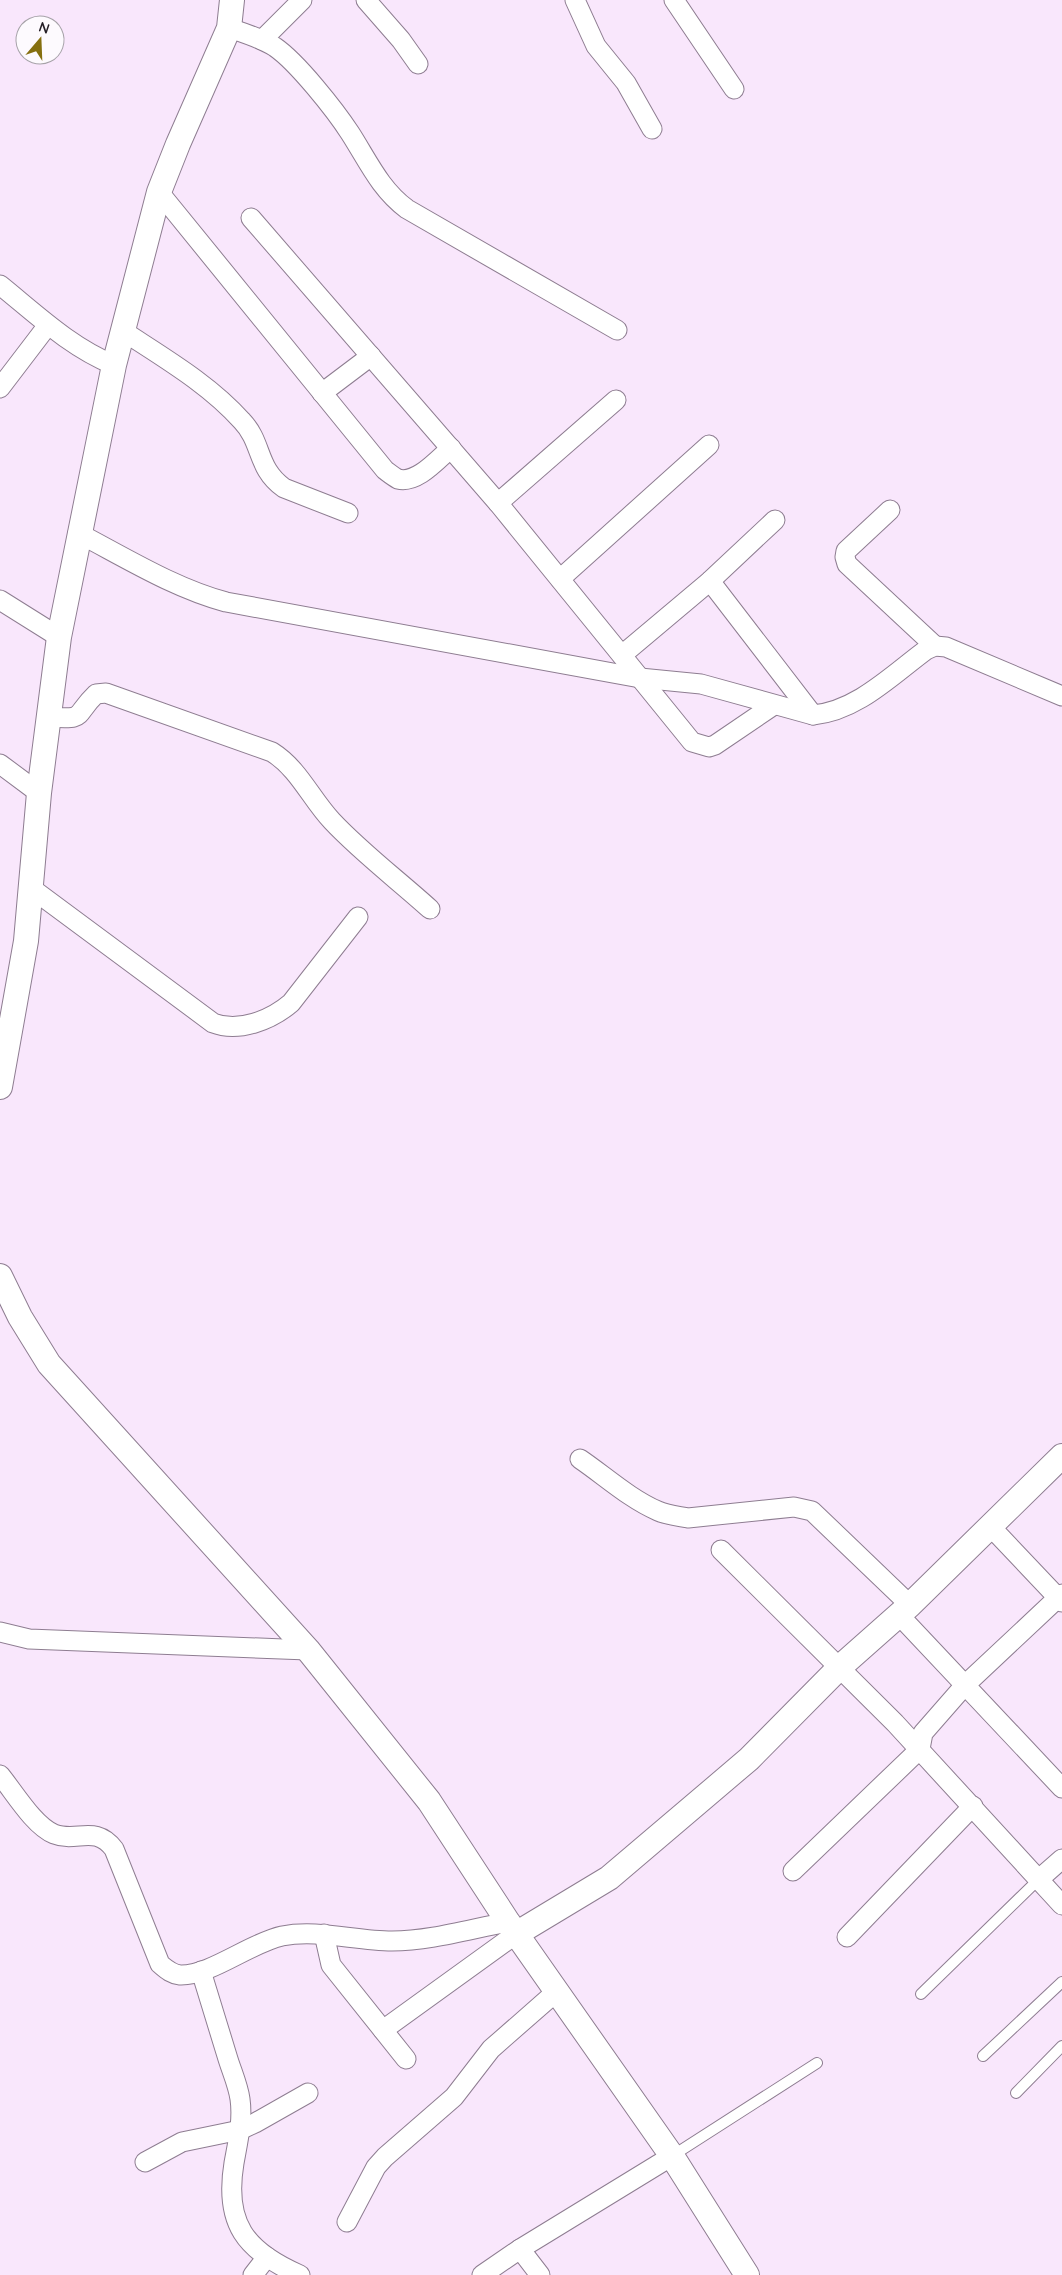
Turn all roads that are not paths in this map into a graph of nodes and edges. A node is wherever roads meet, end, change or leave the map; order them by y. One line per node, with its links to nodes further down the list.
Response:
1 (232, 0): 6 (street)
2 (302, 0): 7 (street)
3 (366, 0): 8 (street)
4 (575, 0): 10 (street)
5 (674, 0): 9 (street)
6 (229, 28): 7 (street); 11 (street)
7 (262, 40): 15 (street)
8 (418, 64)
9 (734, 89)
10 (652, 129)
11 (159, 192): 16 (street); 20 (street)
12 (251, 218): 17 (street)
13 (0, 285): 14 (street)
14 (48, 325): 18 (street); 19 (street)
15 (617, 330)
16 (123, 331): 18 (street); 26 (street)
17 (370, 356): 20 (street); 23 (street)
18 (114, 365): 28 (street)
19 (0, 388)
20 (322, 393): 23 (street)
21 (616, 400): 24 (street)
22 (710, 445): 29 (street)
23 (451, 448): 24 (street)
24 (498, 503): 29 (street)
25 (890, 510): 33 (street)
26 (348, 513)
27 (775, 520): 30 (street)
28 (78, 533): 32 (street); 35 (street)
29 (560, 579): 34 (street)
30 (710, 581): 34 (street); 38 (street)
31 (0, 600): 32 (street)
32 (59, 637): 39 (street)
33 (935, 646): 36 (street); 38 (street)
34 (622, 655): 35 (street)
35 (640, 678): 37 (street); 37 (street)
36 (1062, 696)
37 (774, 705): 38 (street)
38 (813, 715)
39 (49, 717): 41 (street); 43 (street)
40 (0, 764): 41 (street)
41 (39, 793): 42 (street)
42 (31, 888): 44 (street); 45 (street)
43 (430, 909)
44 (358, 917)
45 (0, 1082): 46 (street)
46 (0, 1087)
47 (0, 1276): 55 (street)
48 (1062, 1456): 50 (street)
49 (580, 1459): 53 (street)
50 (990, 1526): 52 (street); 53 (street)
51 (721, 1550): 56 (street)
52 (1061, 1598): 57 (street)
53 (905, 1610): 56 (street); 57 (street)
54 (0, 1632): 55 (street)
55 (308, 1650): 66 (street)
56 (840, 1667): 58 (street); 66 (street)
57 (965, 1685): 58 (street); 60 (street)
58 (920, 1750): 61 (street); 63 (street)
59 (0, 1775): 69 (street)
60 (1062, 1788)
61 (973, 1806): 64 (street); 68 (street)
62 (1062, 1859): 64 (street)
63 (793, 1870)
64 (1038, 1880): 65 (street); 72 (lane)
65 (1062, 1905)
66 (512, 1928): 67 (street); 71 (street); 73 (street)
67 (324, 1934): 69 (street); 73 (street)
68 (847, 1937)
69 (201, 1971): 80 (street)
70 (1062, 1982): 75 (lane)
71 (556, 1992): 81 (street); 83 (street)
72 (921, 1994)
73 (382, 2030): 76 (street)
74 (1062, 2046): 79 (lane)
75 (983, 2056)
76 (406, 2059)
77 (818, 2063): 81 (lane)
78 (308, 2093): 80 (street)
79 (1016, 2093)
80 (240, 2130): 82 (street); 85 (street)
81 (672, 2156): 84 (street); 90 (street)
82 (145, 2162)
83 (347, 2222)
84 (520, 2249): 88 (street); 89 (street)
85 (267, 2257): 86 (street); 87 (street)
86 (253, 2275)
87 (300, 2275)
88 (482, 2275)
89 (540, 2275)
90 (747, 2275)

